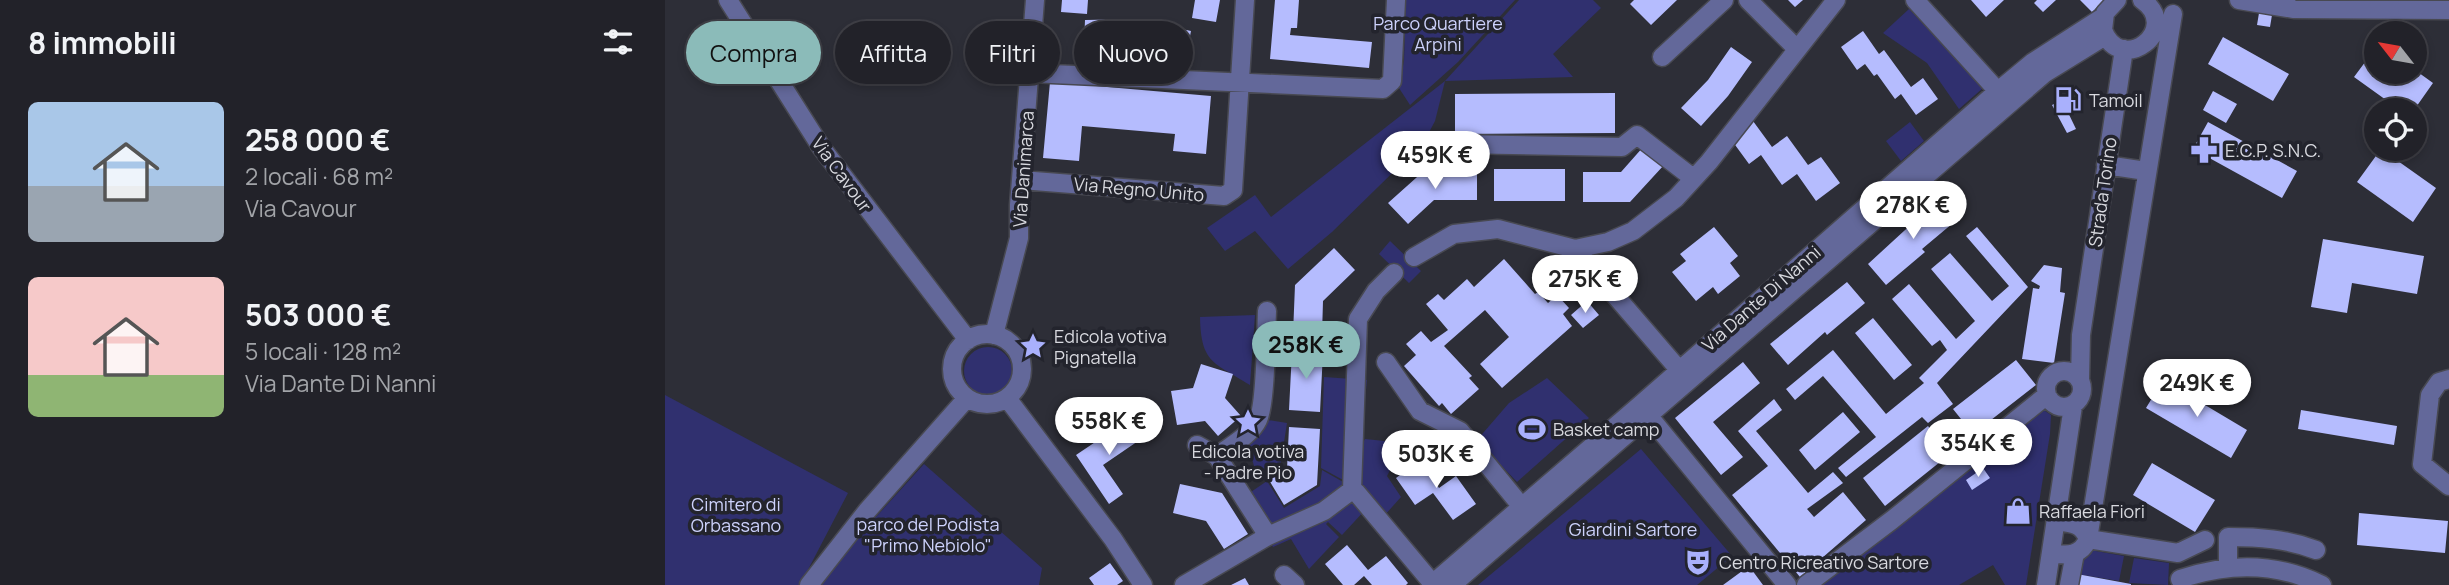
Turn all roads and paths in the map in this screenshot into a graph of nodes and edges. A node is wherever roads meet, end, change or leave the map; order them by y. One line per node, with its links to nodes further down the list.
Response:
1 (728, 0): 35 (street, Via Cavour)
2 (1035, 0): 15 (street, Via Danimarca)
3 (1245, 0): 21 (street, Via Regno Unito)
4 (1396, 0): 21 (street)
5 (1724, 0): 19 (street)
6 (1748, 0): 17 (street)
7 (1836, 0): 17 (street)
8 (1915, 0): 23 (street)
9 (2117, 0): 14 (street, Via Dante Di Nanni)
10 (2239, 0): 12 (street)
11 (2145, 1): 18 (street)
12 (2449, 10)
13 (2173, 14): 26 (street)
14 (2103, 17): 16 (street); 23 (street, Via Dante Di Nanni)
15 (1034, 21)
16 (2105, 36): 18 (street); 23 (street, Via Dante Di Nanni)
17 (1797, 49): 27 (street)
18 (2124, 49): 25 (street, Strada Torino)
19 (1661, 57)
20 (1060, 74): 21 (street)
21 (1240, 83): 28 (street, Via Regno Unito)
22 (1029, 84): 28 (street, Via Danimarca)
23 (2004, 97): 38 (street, Via Dante Di Nanni)
24 (1455, 144): 27 (street)
25 (2106, 165): 26 (street); 34 (street, Strada Torino)
26 (2146, 171): 53 (street)
27 (1693, 178): 29 (street)
28 (1021, 180): 33 (street, Via Danimarca)
29 (1575, 248): 30 (street); 38 (street)
30 (1413, 257)
31 (1394, 273): 52 (street)
32 (1267, 311): 47 (street)
33 (994, 335): 35 (street); 43 (street)
34 (2081, 335): 37 (street, Strada Torino); 40 (street, Strada Torino)
35 (968, 340): 42 (street)
36 (1386, 362): 50 (street)
37 (2061, 371): 40 (street); 41 (street)
38 (1684, 375): 45 (street, Via Dante Di Nanni)
39 (2449, 379): 48 (street)
40 (2080, 380): 44 (street)
41 (2047, 395): 44 (street); 67 (street)
42 (967, 398): 43 (street); 62 (street)
43 (1007, 398): 63 (street)
44 (2073, 406): 51 (street)
45 (1645, 411): 50 (street, Via Dante Di Nanni); 65 (street, Via Dante Di Nanni); 66 (street)
46 (1197, 445): 47 (street)
47 (1217, 456): 52 (street)
48 (2449, 486)
49 (1356, 492): 61 (street, Via Dante Di Nanni)
50 (1522, 507): 61 (street, Via Dante Di Nanni)
51 (2056, 521): 53 (street); 57 (street)
52 (1268, 536): 64 (street)
53 (2088, 539): 56 (street); 58 (street)
54 (2205, 540): 56 (street)
55 (2316, 550): 59 (street)
56 (2178, 552): 60 (street)
57 (2051, 553): 58 (street); 68 (street)
58 (2075, 553): 69 (street)
59 (2228, 567): 60 (street); 70 (street)
60 (2180, 582)
61 (1432, 584)
62 (809, 585)
63 (1143, 585)
64 (1184, 585)
65 (1452, 585)
66 (1787, 585)
67 (1806, 585)
68 (2046, 585)
69 (2070, 585)
70 (2322, 585)

